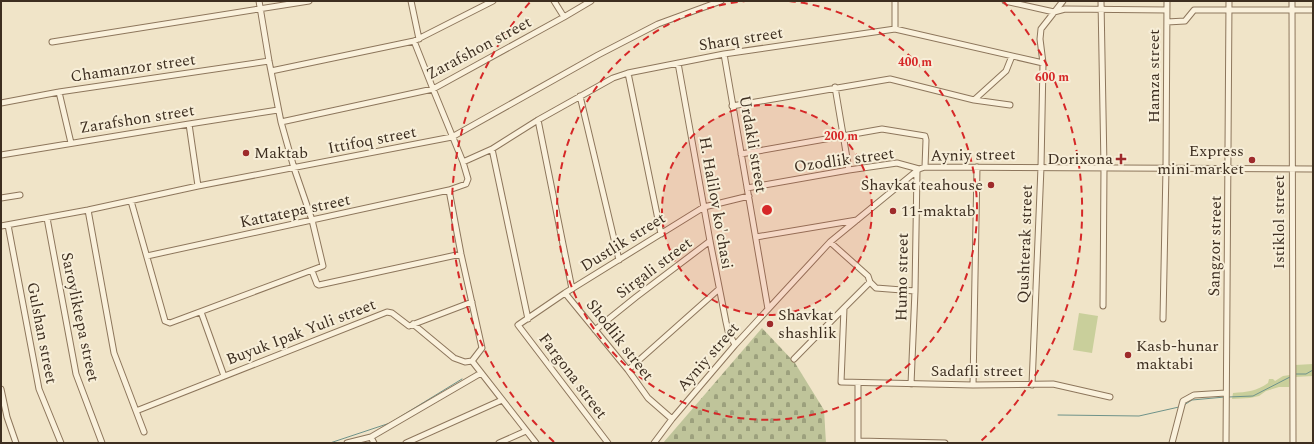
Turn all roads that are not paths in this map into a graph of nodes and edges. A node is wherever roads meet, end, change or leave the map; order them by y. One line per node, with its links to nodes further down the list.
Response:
1 (259, 1): 16 (street)
2 (309, 1): 16 (street)
3 (411, 1): 26 (street)
4 (493, 1): 15 (street)
5 (554, 1): 23 (street)
6 (590, 1): 23 (street, Zarafshon street)
7 (721, 1): 48 (street, Ittifoq street)
8 (895, 1): 25 (street)
9 (1005, 1): 22 (street)
10 (1063, 1): 22 (street, Qushterak street)
11 (1101, 1): 17 (street)
12 (1167, 1): 18 (street, Hamza street)
13 (1229, 1): 19 (street, Sangzor street)
14 (1292, 1): 20 (street, Istiklol street)
15 (487, 2): 26 (street)
16 (260, 9): 27 (street); 30 (street)
17 (1101, 9): 18 (street); 22 (street); 57 (street)
18 (1167, 10): 24 (street, Hamza street)
19 (1229, 10): 20 (street); 24 (street); 60 (street, Sangzor street)
20 (1292, 10): 21 (street); 61 (street, Istiklol street)
21 (1313, 10)
22 (1054, 12): 32 (street, Qushterak street)
23 (564, 17): 36 (street, Zarafshon street)
24 (1167, 22): 59 (street, Hamza street)
25 (895, 29): 28 (street, Sharq street); 29 (street, Sharq street)
26 (417, 40): 33 (street); 36 (street)
27 (52, 42)
28 (724, 54): 31 (street, Sharq street); 42 (street, Urdakli street)
29 (1012, 56): 32 (street, Sharq street); 39 (street)
30 (269, 61): 33 (street); 37 (street, Chamanzor street)
31 (678, 63): 34 (street, Sharq street); 72 (street, H. Halilov ko'chasi)
32 (1043, 63): 56 (street, Qushterak street)
33 (271, 71): 43 (street)
34 (628, 73): 38 (street, Sharq street); 79 (street)
35 (836, 87): 39 (street); 42 (street); 47 (street)
36 (433, 89): 45 (street, Zarafshon street); 48 (street)
37 (59, 92): 40 (street, Chamanzor street); 49 (street)
38 (580, 96): 44 (street, Sharq street); 85 (street)
39 (974, 100): 41 (street)
40 (1, 103)
41 (1010, 105)
42 (732, 106): 51 (street, Urdakli street)
43 (278, 110): 45 (street); 46 (street, Zarafshon street)
44 (538, 120): 50 (street, Sharq street); 88 (street)
45 (281, 122): 58 (street)
46 (189, 124): 49 (street, Zarafshon street); 65 (street)
47 (843, 136): 51 (street); 54 (street); 63 (street)
48 (452, 138): 53 (street); 58 (street, Ittifoq street)
49 (71, 143): 52 (street, Zarafshon street)
50 (492, 149): 53 (street, Sharq street); 97 (street)
51 (741, 154): 66 (street, Urdakli street)
52 (1, 155)
53 (463, 162): 67 (street, Kattatepa street)
54 (925, 167): 55 (street, Ayniy street); 64 (street, Ayniy street)
55 (977, 167): 56 (street, Ayniy street); 111 (street)
56 (1041, 167): 57 (street, Ayniy street); 110 (street, Qushterak street)
57 (1104, 167): 59 (street, Ayniy street); 93 (street)
58 (294, 168): 65 (street, Ittifoq street); 75 (street)
59 (1166, 168): 60 (street, Ayniy street); 98 (street, Hamza street)
60 (1229, 168): 61 (street, Ayniy street); 113 (street, Sangzor street)
61 (1292, 169): 62 (street, Ayniy street); 135 (street, Istiklol street)
62 (1313, 169)
63 (849, 170): 64 (street, Ozodlik street); 66 (street, Ozodlik street)
64 (918, 170): 76 (street, Ayniy street); 90 (street, Humo street)
65 (198, 186): 71 (street, Ittifoq street)
66 (747, 188): 69 (street, Urdakli street)
67 (449, 190): 75 (street, Kattatepa street); 83 (street)
68 (20, 195): 70 (street)
69 (749, 196): 72 (street, Dustlik street); 80 (street, Urdakli street)
70 (1, 198)
71 (131, 201): 73 (street, Ittifoq street); 84 (street)
72 (704, 206): 79 (street, Dustlik street); 81 (street, H. Halilov ko'chasi)
73 (88, 210): 74 (street, Ittifoq street); 116 (street, Saroyliktepa street)
74 (47, 218): 77 (street, Ittifoq street); 124 (street, Saroyliktepa street)
75 (312, 220): 84 (street, Kattatepa street); 86 (street)
76 (858, 220): 80 (street); 82 (street, Ayniy street)
77 (8, 225): 78 (street, Ittifoq street); 123 (street, Gulshan street)
78 (1, 226)
79 (662, 234): 85 (street, Dustlik street)
80 (756, 237): 95 (street, Urdakli street)
81 (710, 242): 89 (street, H. Halilov ko'chasi); 101 (street, Sirgali street)
82 (830, 242): 87 (street); 95 (street, Ayniy street)
83 (461, 254): 86 (street, Buyuk Ipak Yuli street); 92 (street)
84 (147, 256): 96 (street)
85 (619, 260): 88 (street, Dustlik street)
86 (312, 271): 96 (street)
87 (870, 282): 90 (street); 94 (street)
88 (572, 289): 91 (street, Dustlik street)
89 (720, 289): 102 (street, H. Halilov ko'chasi); 105 (street)
90 (915, 291): 109 (street, Humo street)
91 (566, 293): 97 (street, Dustlik street); 101 (street, Shodlik street)
92 (472, 302): 99 (street); 104 (street)
93 (1103, 306)
94 (844, 308): 103 (street); 108 (street, Sadafli street)
95 (768, 309): 102 (street, Ayniy street)
96 (201, 312): 107 (street)
97 (528, 319): 100 (street, Dustlik street)
98 (1163, 319)
99 (413, 324): 104 (street); 107 (street, Buyuk Ipak Yuli street)
100 (518, 325): 130 (street, Fargona street)
101 (595, 330): 105 (street, Shodlik street)
102 (735, 345): 117 (street, Ayniy street)
103 (794, 359)
104 (472, 361): 106 (street)
105 (628, 370): 117 (street, Shodlik street)
106 (481, 373): 115 (street); 120 (street)
107 (224, 376): 116 (street, Buyuk Ipak Yuli street)
108 (858, 383): 109 (street, Sadafli street); 121 (street)
109 (912, 384): 111 (street, Sadafli street)
110 (1032, 385): 111 (street, Sadafli street); 114 (street, Sadafli street)
111 (973, 386)
112 (1, 389): 122 (street)
113 (1226, 393): 133 (street); 134 (street, Sangzor street)
114 (1110, 397)
115 (502, 400): 118 (street); 127 (street)
116 (136, 411): 119 (street, Saroyliktepa street)
117 (672, 419): 131 (street, Ayniy street)
118 (526, 431): 128 (street); 129 (street)
119 (144, 432)
120 (371, 437): 125 (street); 126 (street)
121 (858, 442): 132 (street)
122 (16, 443)
123 (61, 443)
124 (102, 443)
125 (347, 443)
126 (374, 443)
127 (406, 443)
128 (499, 443)
129 (536, 443)
130 (608, 443)
131 (654, 443)
132 (945, 443)
133 (1172, 443)
134 (1226, 443)
135 (1293, 443)

